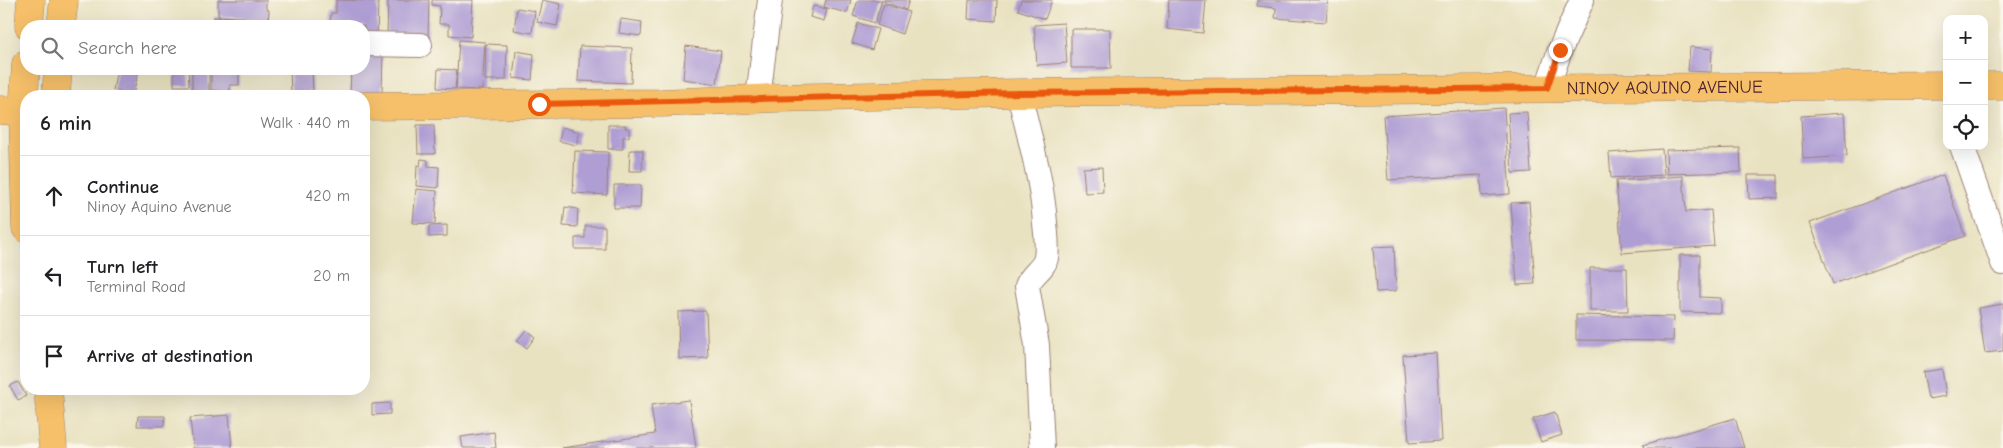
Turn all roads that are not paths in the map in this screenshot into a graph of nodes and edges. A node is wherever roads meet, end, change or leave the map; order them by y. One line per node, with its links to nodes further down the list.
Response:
1 (32, 0): 5 (main road)
2 (64, 0): 6 (main road)
3 (770, 0): 19 (street)
4 (1582, 0): 13 (street)
5 (30, 20)
6 (62, 20)
7 (370, 44): 8 (street)
8 (420, 45)
9 (24, 75): 14 (main road)
10 (58, 75): 15 (main road)
11 (1988, 86): 12 (main road)
12 (2003, 86)
13 (1547, 88): 16 (main road, NINOY AQUINO AVENUE); 17 (main road, NINOY AQUINO AVENUE)
14 (21, 90)
15 (56, 90)
16 (1943, 90)
17 (1019, 93): 19 (main road, NINOY AQUINO AVENUE); 27 (street)
18 (20, 95): 21 (main road)
19 (758, 98): 20 (main road, NINOY AQUINO AVENUE)
20 (370, 106)
21 (17, 111): 22 (main road)
22 (20, 150)
23 (1963, 150): 24 (street)
24 (2003, 263)
25 (49, 395): 26 (main road)
26 (53, 448)
27 (1042, 448)

